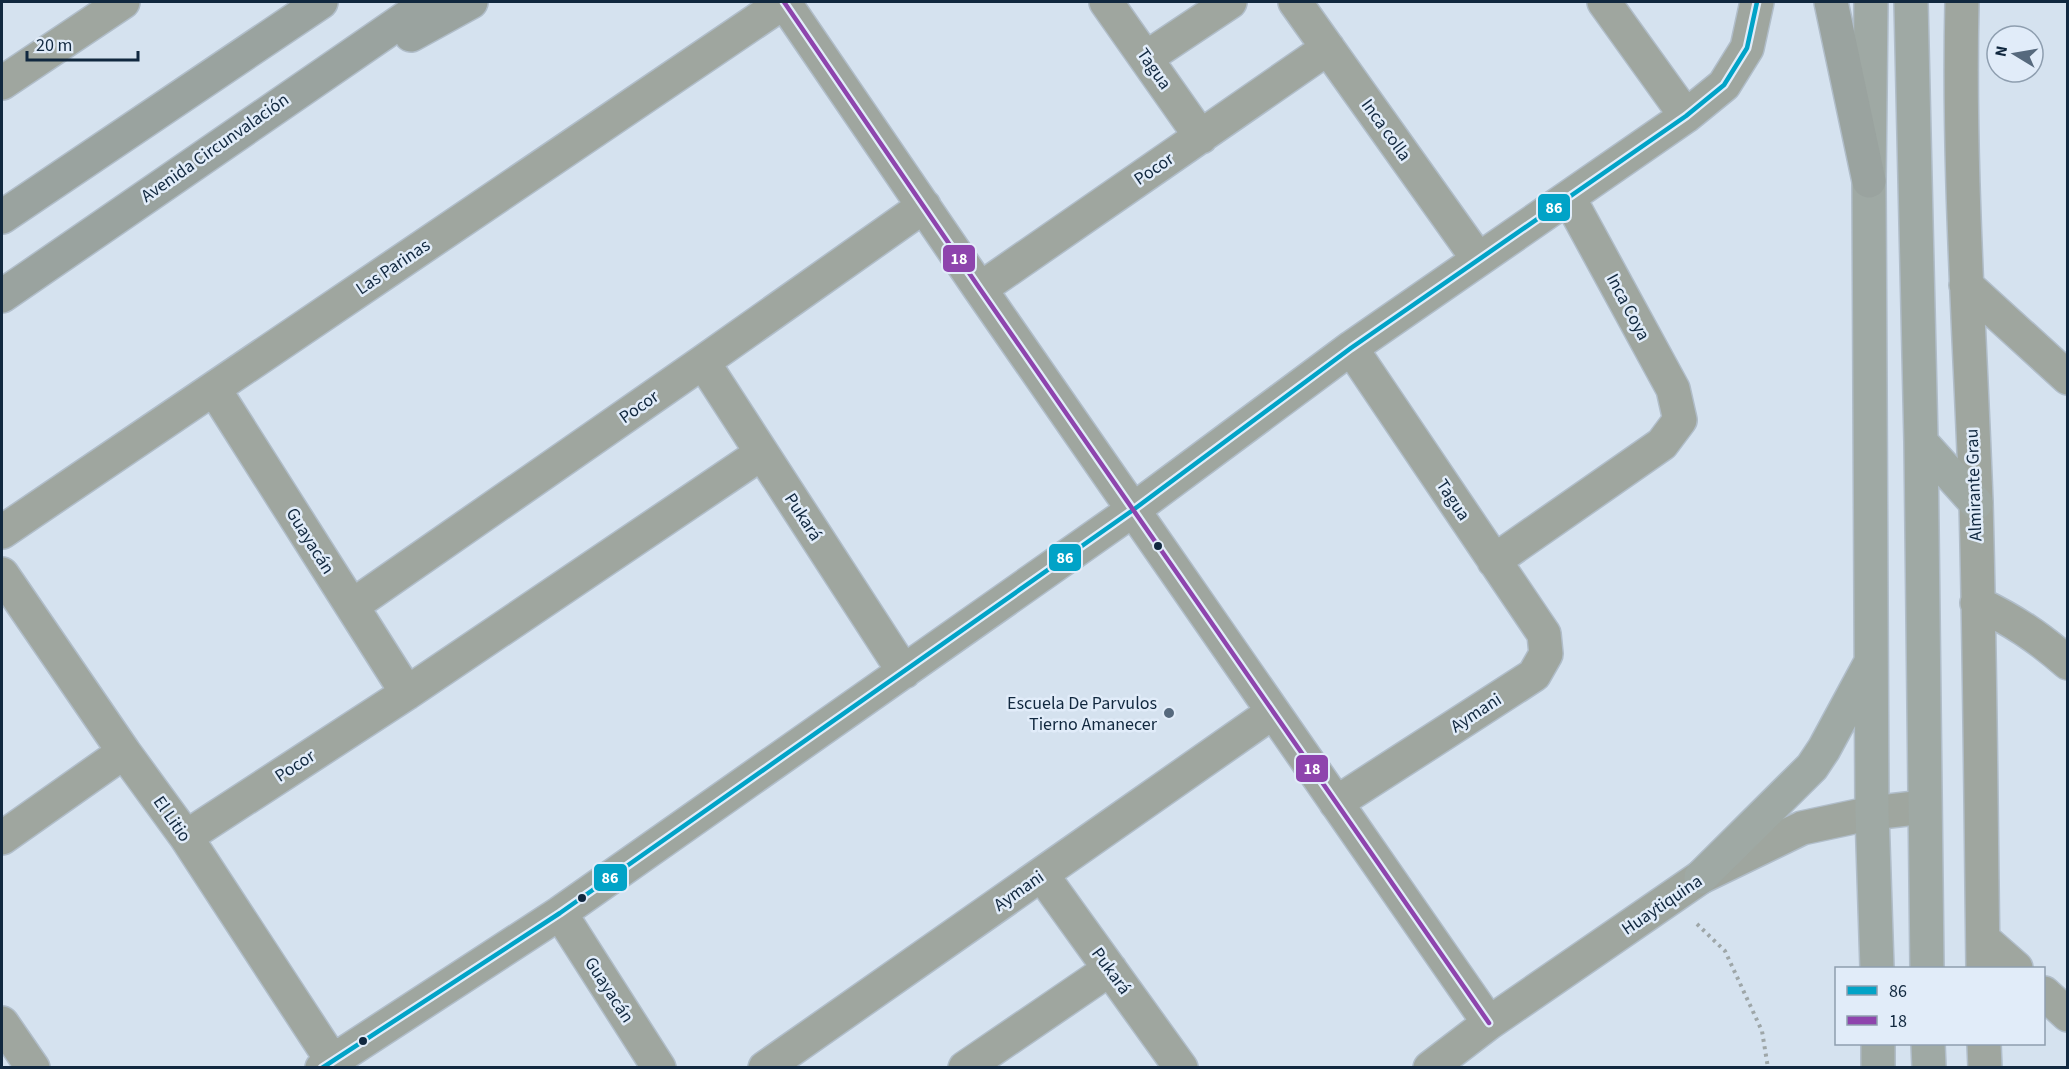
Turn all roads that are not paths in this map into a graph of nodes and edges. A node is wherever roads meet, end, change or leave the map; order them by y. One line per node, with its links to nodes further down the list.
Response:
1 (123, 2): 17 (street)
2 (321, 2): 24 (highway)
3 (429, 2): 19 (highway, Avenida Circunvalación)
4 (471, 2): 19 (highway)
5 (784, 2): 23 (street); 32 (street, Las Parinas)
6 (1106, 2): 16 (street, Tagua)
7 (1230, 2): 16 (street)
8 (1295, 2): 15 (street, Inca colla)
9 (1604, 2): 18 (street)
10 (1757, 2): 18 (street)
11 (1831, 2): 21 (highway)
12 (1871, 2): 21 (main road)
13 (1962, 2): 26 (street, Almirante Grau)
14 (1911, 4): 33 (main road)
15 (1328, 48): 20 (street, Pocor); 25 (street, Inca colla)
16 (1146, 58): 20 (street, Tagua)
17 (2, 84)
18 (1686, 116): 22 (street)
19 (247, 126): 28 (highway, Avenida Circunvalación)
20 (1201, 137): 27 (street, Pocor)
21 (1869, 181): 44 (main road)
22 (1569, 198): 25 (street); 38 (street, Inca Coya)
23 (924, 206): 27 (street); 30 (street, Pocor)
24 (2, 217)
25 (1478, 259): 29 (street)
26 (1966, 285): 31 (street); 35 (street, Almirante Grau)
27 (980, 289): 36 (street)
28 (2, 296)
29 (1351, 348): 36 (street); 38 (street, Tagua)
30 (703, 362): 34 (street, Pukará); 41 (street, Pocor)
31 (2067, 378)
32 (214, 389): 37 (street, Las Parinas); 41 (street, Guayacán)
33 (1921, 442): 35 (main road); 50 (main road)
34 (762, 453): 45 (street, Pukará); 46 (street, Pocor)
35 (1976, 503): 40 (street, Almirante Grau)
36 (1132, 510): 45 (street); 47 (street)
37 (2, 532)
38 (1494, 561): 42 (street, Tagua)
39 (2, 574): 48 (street, El Litio)
40 (1977, 603): 43 (street); 57 (street, Almirante Grau)
41 (352, 606): 46 (street, Guayacán)
42 (1546, 654): 49 (street, Aymani)
43 (2065, 656)
44 (1872, 661): 51 (main road); 55 (main road)
45 (904, 672): 56 (street)
46 (406, 693): 52 (street, Pocor)
47 (1273, 712): 49 (street); 54 (street, Aymani)
48 (124, 752): 52 (street, El Litio); 53 (street)
49 (1336, 802): 65 (street)
50 (1924, 807): 51 (street, Huaytiquina); 59 (main road)
51 (1872, 813): 55 (street, Huaytiquina); 58 (main road)
52 (186, 837): 69 (street, El Litio)
53 (2, 838)
54 (1042, 875): 61 (street, Pukará); 72 (street, Aymani)
55 (1701, 878): 65 (street, Huaytiquina)
56 (560, 913): 69 (street); 71 (street, Guayacán)
57 (1983, 954): 60 (street)
58 (1877, 967)
59 (1927, 967)
60 (2012, 967)
61 (1110, 969): 73 (street); 74 (street, Pukará)
62 (2045, 995): 63 (street)
63 (2067, 1015)
64 (2, 1023): 70 (street)
65 (1489, 1023): 75 (street, Huaytiquina)
66 (1878, 1045): 76 (main road)
67 (1928, 1045): 77 (main road)
68 (1984, 1045): 78 (street)
69 (330, 1065)
70 (33, 1068)
71 (659, 1068)
72 (765, 1068)
73 (965, 1068)
74 (1181, 1068)
75 (1430, 1068)
76 (1878, 1068)
77 (1929, 1068)
78 (1985, 1068)

